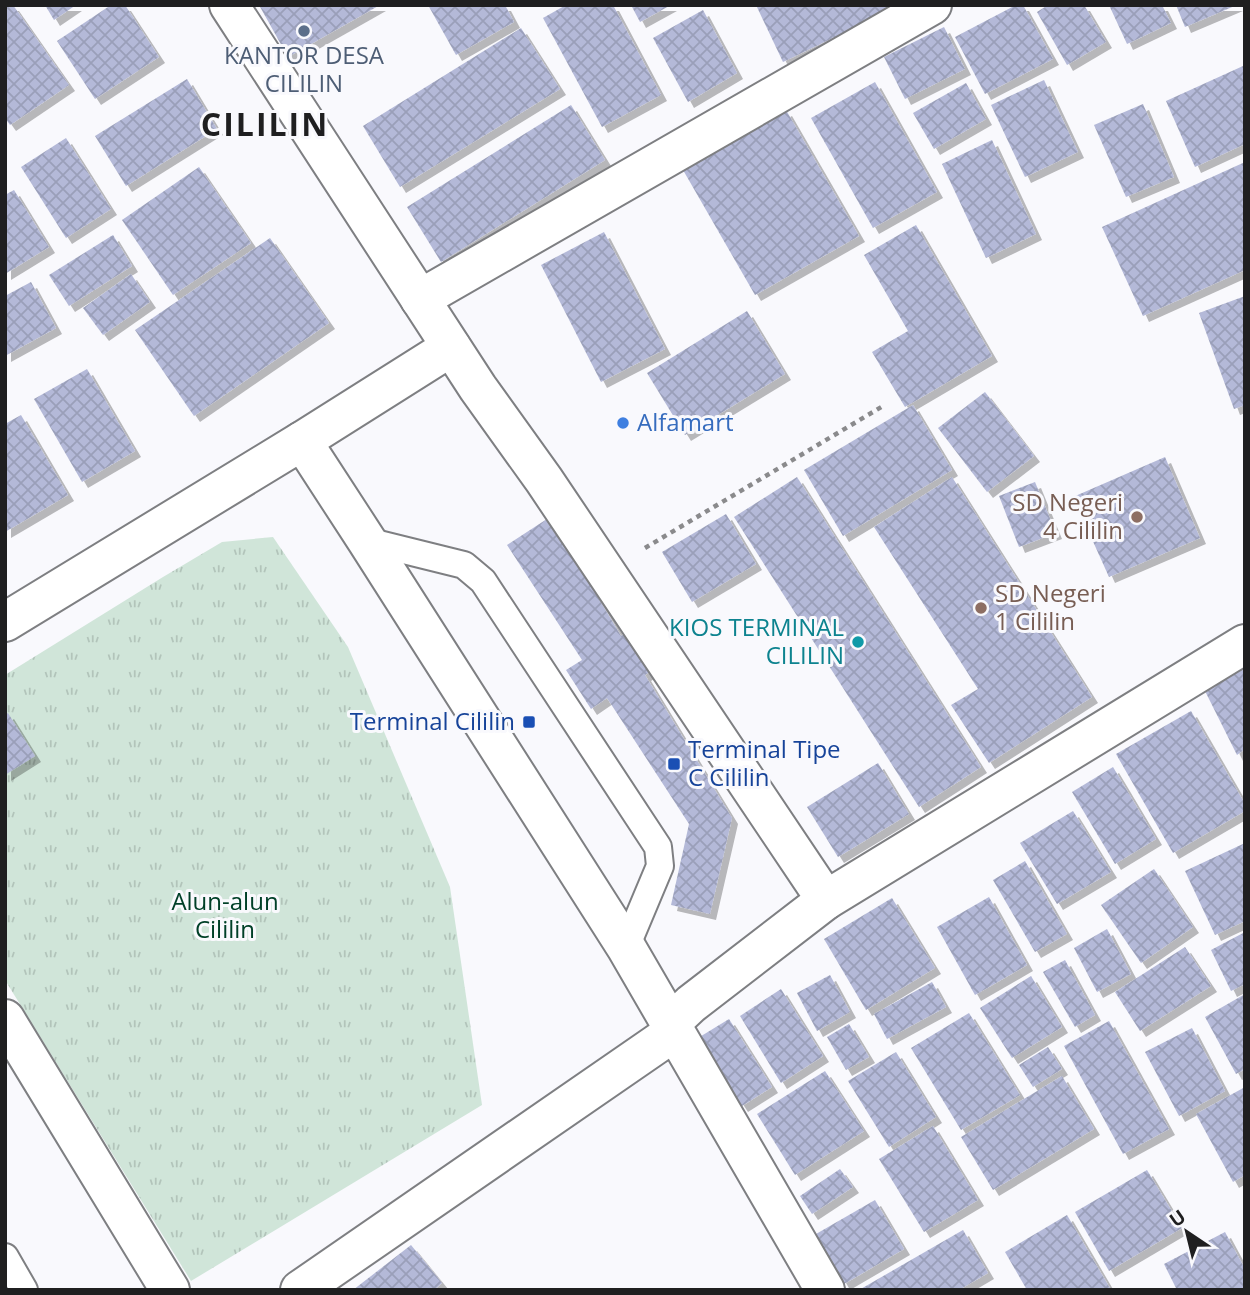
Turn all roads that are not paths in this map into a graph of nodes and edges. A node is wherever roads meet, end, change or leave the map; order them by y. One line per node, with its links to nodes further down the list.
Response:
1 (229, 5): 3 (street)
2 (932, 5): 3 (street)
3 (420, 299): 4 (street)
4 (452, 347): 5 (street); 9 (street)
5 (302, 442): 6 (street); 7 (street)
6 (367, 541): 10 (street); 10 (lane)
7 (5, 622)
8 (1245, 644): 9 (street)
9 (827, 900): 12 (street)
10 (626, 947): 12 (street)
11 (5, 1019): 16 (street)
12 (674, 1032): 14 (street); 17 (street)
13 (5, 1257): 15 (lane)
14 (323, 1283)
15 (24, 1290)
16 (170, 1290)
17 (825, 1290)

